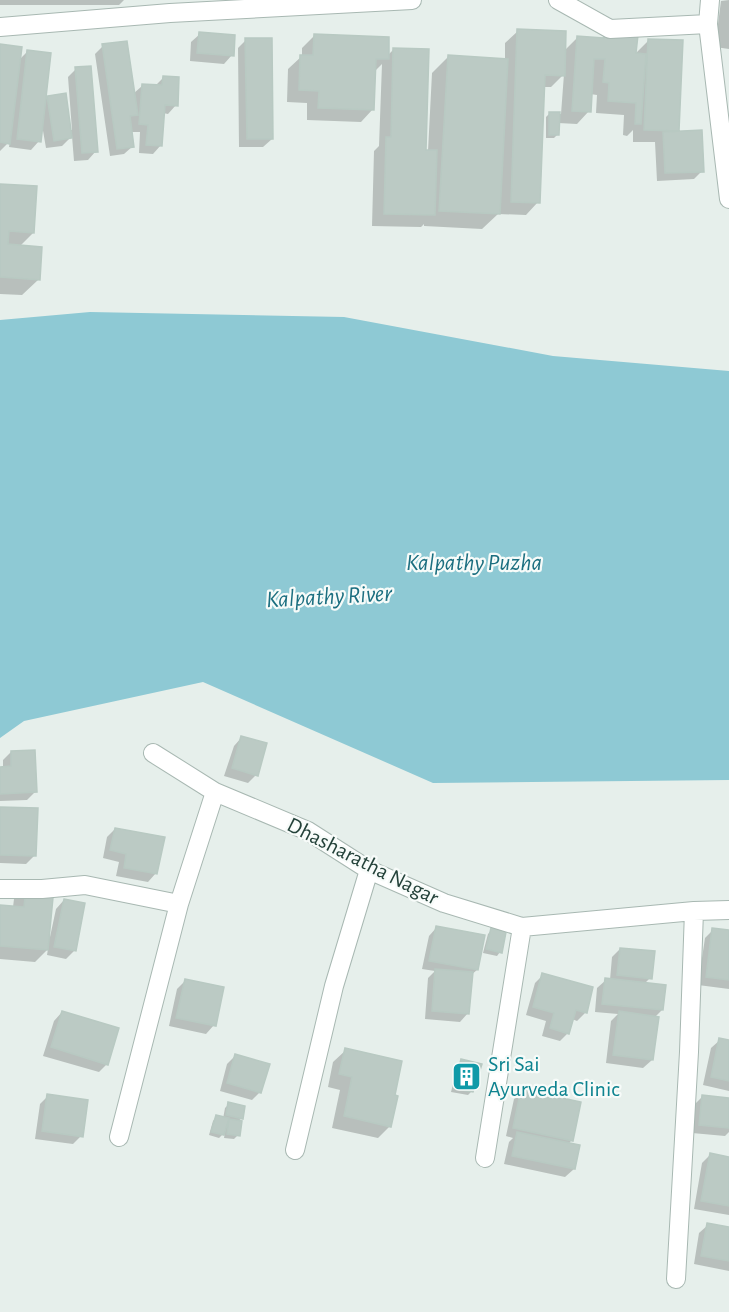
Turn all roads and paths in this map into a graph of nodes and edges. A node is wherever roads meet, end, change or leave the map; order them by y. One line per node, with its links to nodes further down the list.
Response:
1 (412, 0): 5 (street)
2 (558, 0): 4 (street)
3 (710, 0): 4 (street)
4 (708, 24): 6 (street)
5 (0, 27)
6 (729, 199)
7 (153, 753): 8 (street, Dhasharatha Nagar)
8 (214, 792): 9 (street, Dhasharatha Nagar); 11 (street)
9 (369, 870): 14 (street, Dhasharatha Nagar); 16 (street)
10 (0, 889): 11 (street)
11 (179, 904): 15 (street)
12 (729, 910): 13 (street, Dhasharatha Nagar)
13 (694, 911): 14 (street, Dhasharatha Nagar); 18 (street)
14 (522, 927): 17 (street)
15 (119, 1137)
16 (295, 1150)
17 (485, 1158)
18 (676, 1279)

